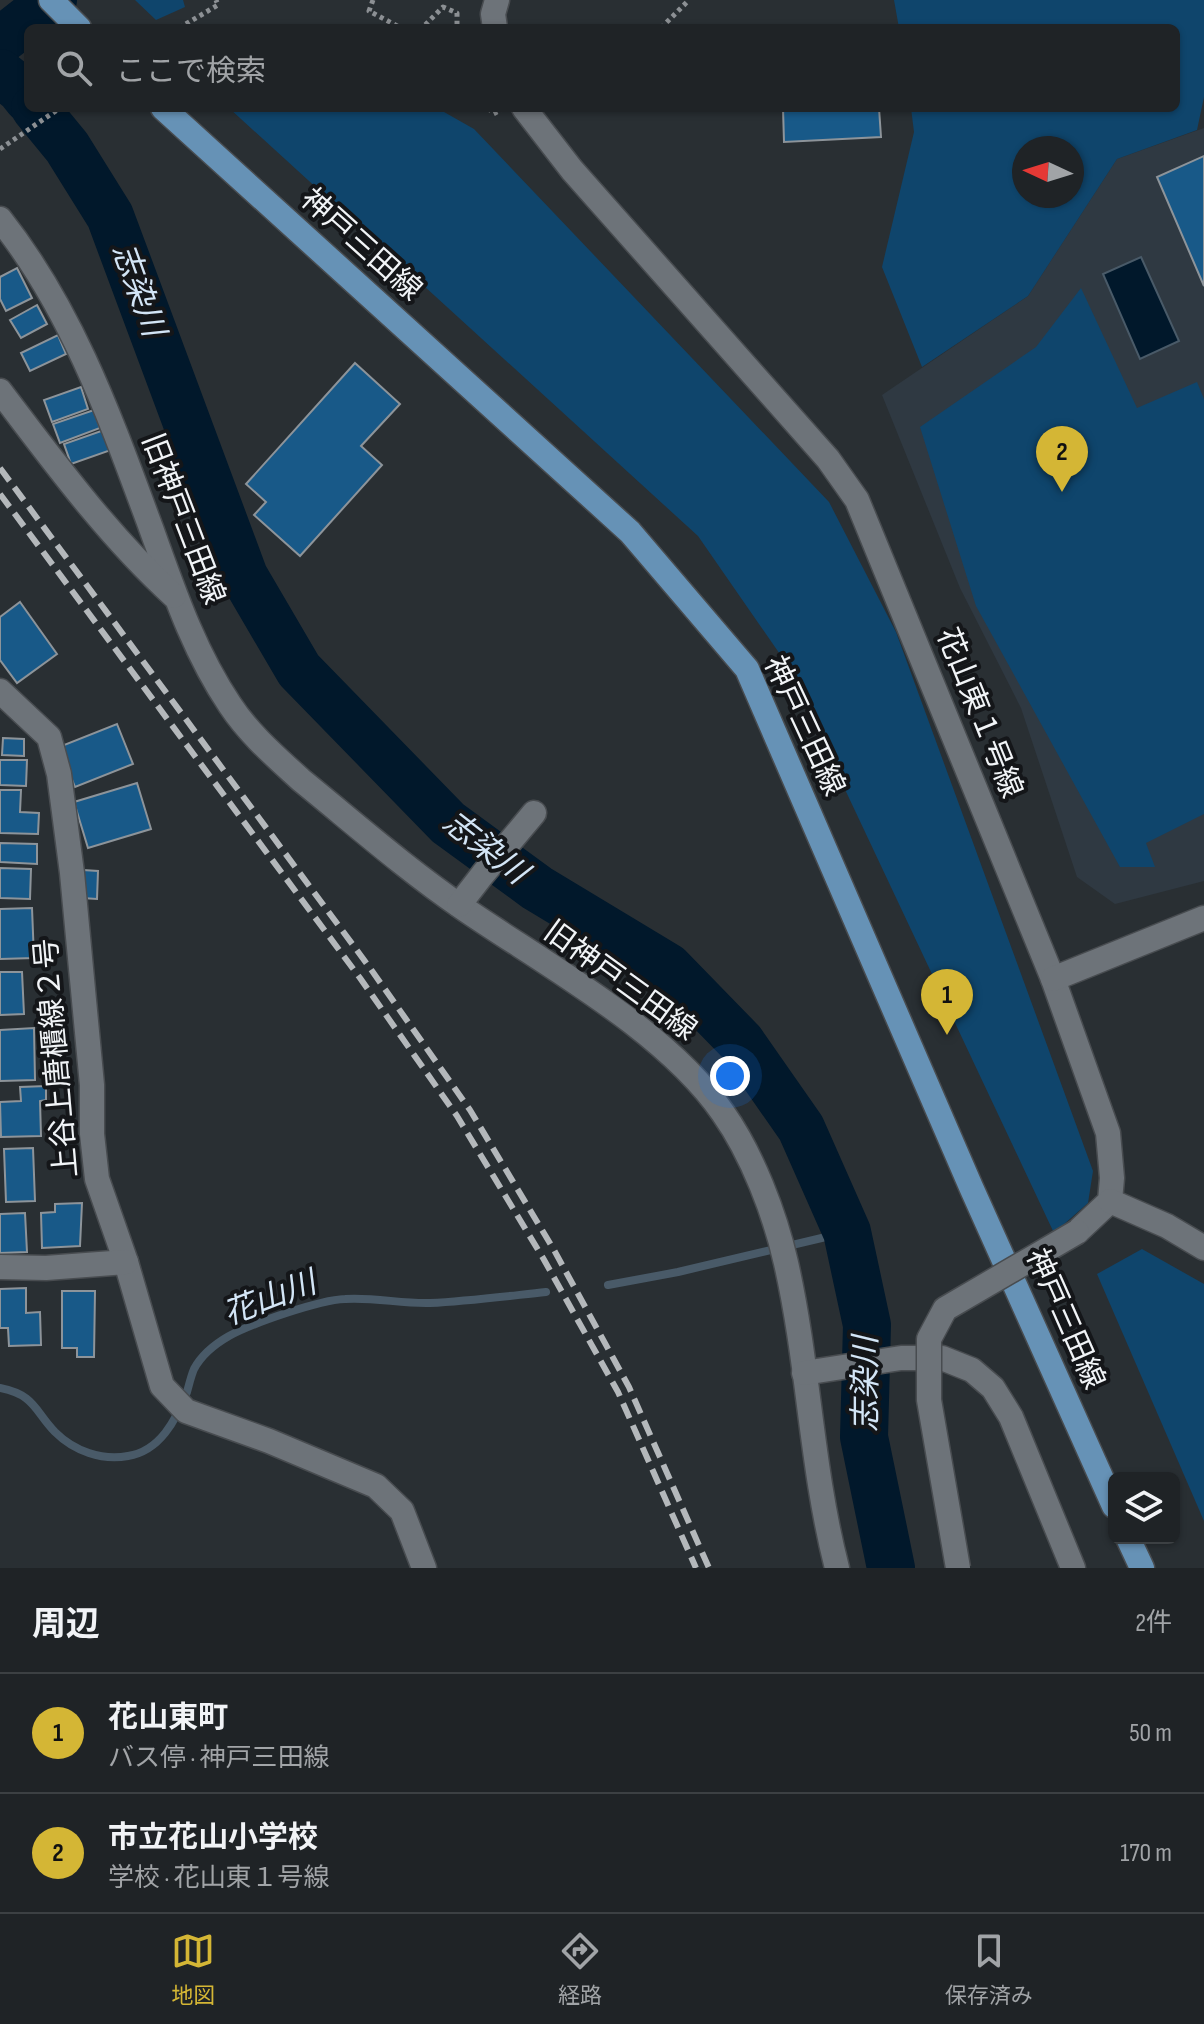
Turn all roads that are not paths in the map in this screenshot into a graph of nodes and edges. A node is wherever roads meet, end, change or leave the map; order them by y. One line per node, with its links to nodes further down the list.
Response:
1 (51, 0): 3 (main road)
2 (497, 0): 4 (street)
3 (75, 24)
4 (494, 24)
5 (167, 112): 20 (main road, 神戸三田線)
6 (527, 112): 14 (street, 花山東１号線)
7 (0, 219): 9 (street, 旧神戸三田線)
8 (0, 391): 9 (street)
9 (175, 597): 12 (street, 旧神戸三田線)
10 (0, 691): 17 (street, 上谷上唐櫃線２号)
11 (534, 813): 12 (street)
12 (459, 905): 19 (street, 旧神戸三田線)
13 (1204, 918): 14 (street)
14 (1053, 979): 15 (street, 花山東１号線)
15 (1110, 1201): 16 (street); 24 (street, bridge)
16 (1204, 1248)
17 (126, 1262): 18 (street); 22 (street, 上谷上唐櫃線２号)
18 (0, 1267)
19 (805, 1373): 23 (street, 旧神戸三田線); 25 (street)
20 (1108, 1493)
21 (1131, 1544): 26 (main road)
22 (424, 1568)
23 (837, 1568)
24 (958, 1568)
25 (1073, 1568)
26 (1142, 1568)

